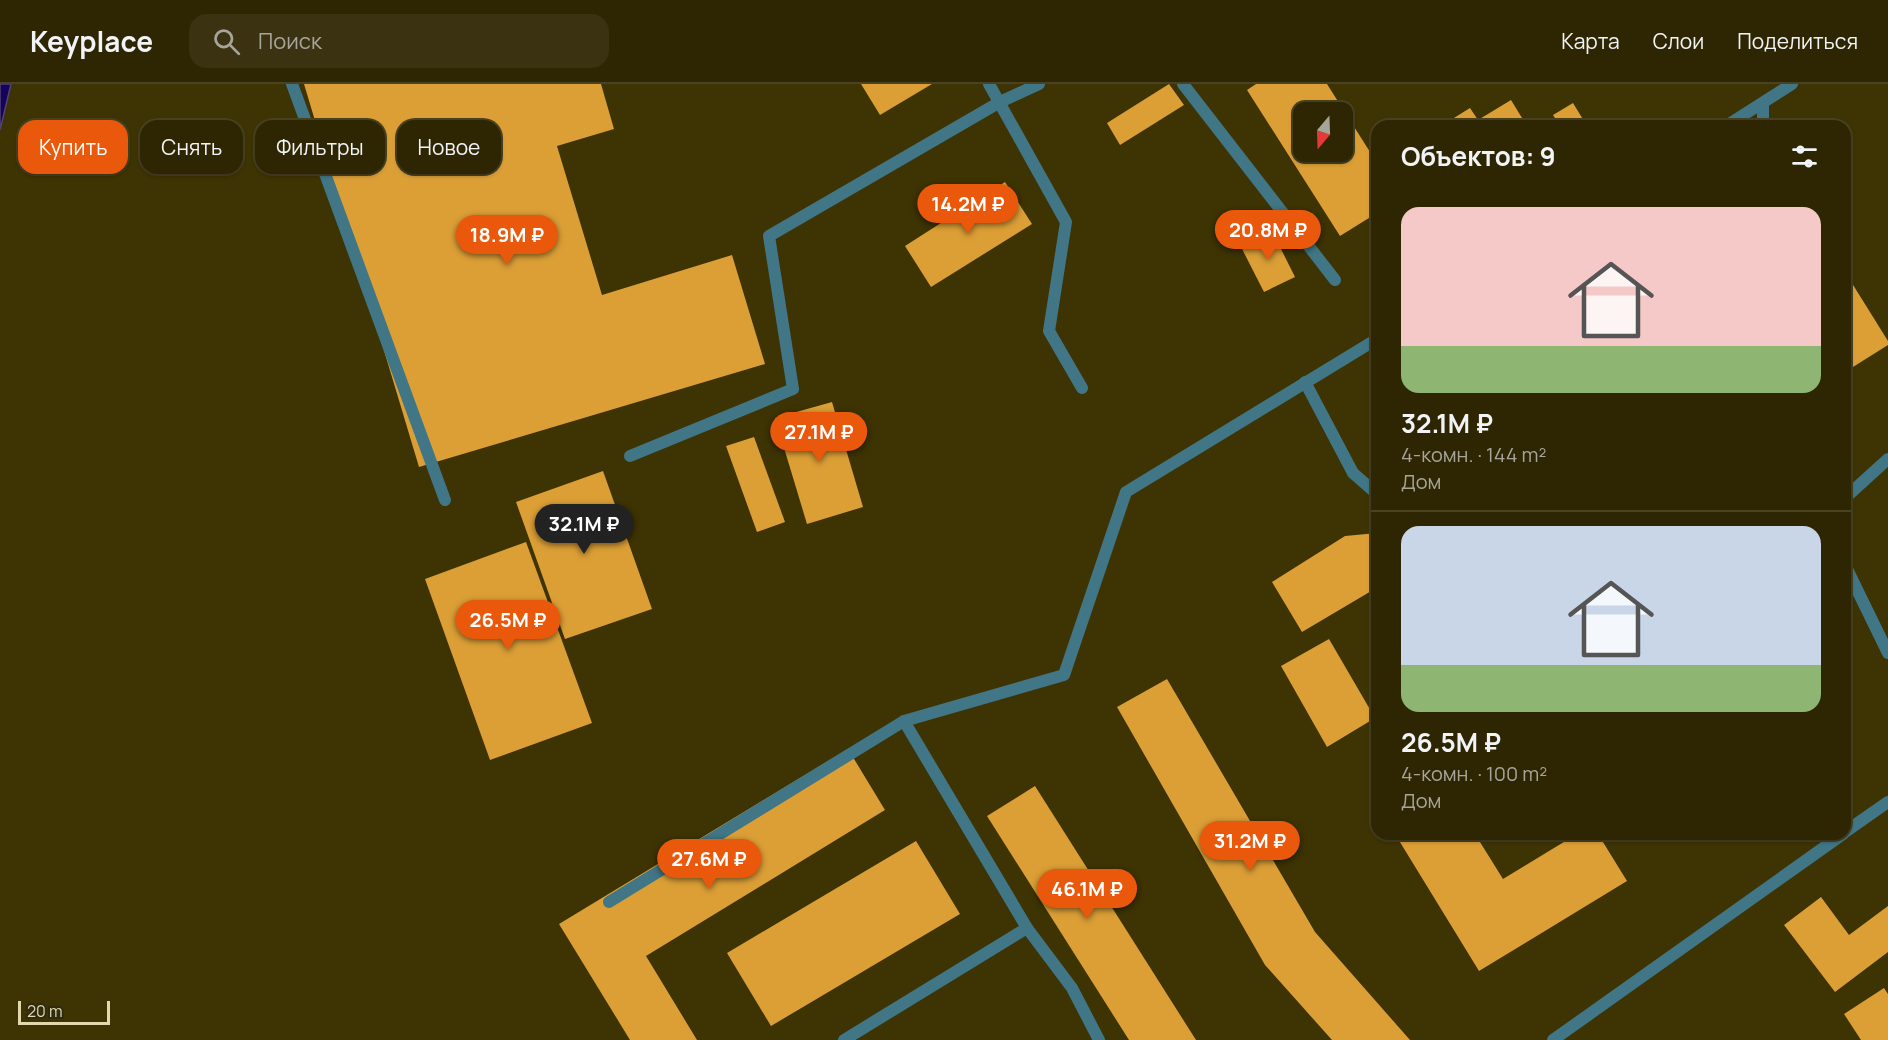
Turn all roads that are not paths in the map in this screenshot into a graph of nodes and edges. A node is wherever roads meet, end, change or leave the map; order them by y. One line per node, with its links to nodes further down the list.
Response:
1 (292, 84): 18 (lane)
2 (989, 84): 6 (lane)
3 (1039, 84): 6 (lane)
4 (1183, 84): 10 (lane)
5 (1792, 84): 7 (lane)
6 (1000, 102): 13 (lane); 14 (lane)
7 (1763, 104): 8 (lane); 9 (lane)
8 (1736, 120)
9 (1763, 120)
10 (1335, 280)
11 (1371, 343): 12 (lane)
12 (1305, 382): 16 (lane); 21 (lane)
13 (1082, 388)
14 (630, 456)
15 (1888, 459): 17 (lane)
16 (1371, 489)
17 (1851, 493)
18 (445, 500)
19 (1851, 577): 20 (lane)
20 (1888, 653)
21 (904, 721): 25 (lane); 26 (lane)
22 (1888, 802): 23 (lane)
23 (1851, 828)
24 (1834, 840): 29 (lane)
25 (609, 902)
26 (1027, 928): 27 (lane); 28 (lane)
27 (844, 1040)
28 (1099, 1040)
29 (1553, 1040)

